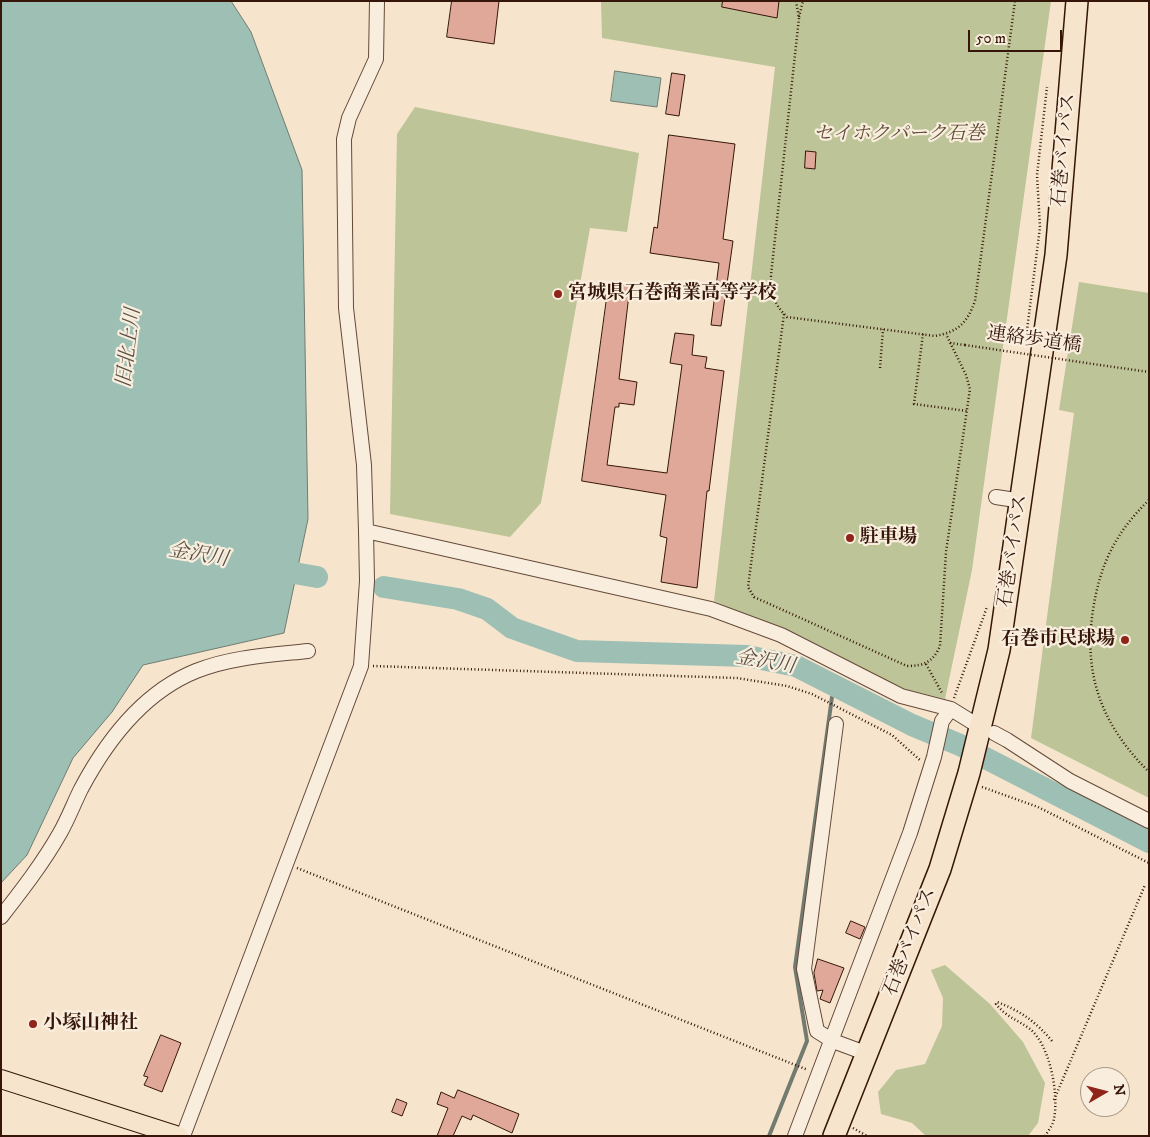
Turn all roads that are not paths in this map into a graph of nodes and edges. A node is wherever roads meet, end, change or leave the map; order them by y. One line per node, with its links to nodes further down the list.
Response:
1 (377, 1): 5 (street)
2 (1077, 1): 4 (highway, 石巻バイパス)
3 (996, 497): 4 (street)
4 (1022, 501): 9 (highway, 石巻バイパス)
5 (366, 531): 7 (street); 15 (street)
6 (308, 651): 11 (street)
7 (951, 709): 9 (street); 12 (street)
8 (836, 724): 12 (street)
9 (984, 732): 10 (street); 13 (highway, 石巻バイパス)
10 (1149, 821)
11 (1, 917)
12 (833, 1041): 13 (street); 16 (street)
13 (868, 1054): 17 (highway, 石巻バイパス)
14 (1, 1079): 15 (main road)
15 (181, 1136)
16 (795, 1136)
17 (834, 1136)

